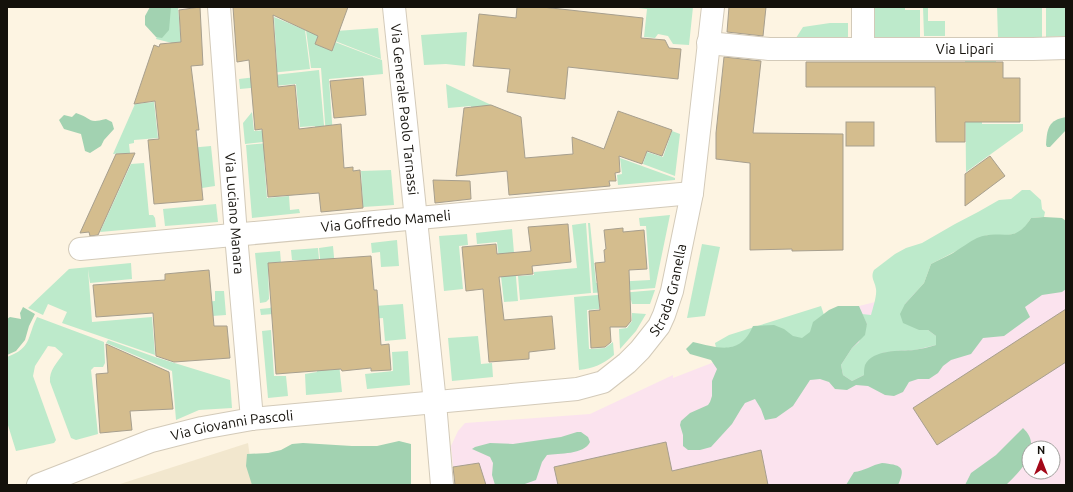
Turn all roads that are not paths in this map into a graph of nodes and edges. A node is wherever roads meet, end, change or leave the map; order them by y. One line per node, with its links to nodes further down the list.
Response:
1 (219, 7): 10 (street, Via Luciano Manara)
2 (394, 7): 9 (street, Via Generale Paolo Tarnassi)
3 (713, 7): 5 (street, Strada Granella)
4 (863, 7): 7 (street)
5 (708, 43): 7 (street, Via Lipari); 8 (street, Strada Granella)
6 (1066, 48): 7 (street, Via Lipari)
7 (863, 49)
8 (692, 193): 9 (street, Via Goffredo Mameli); 12 (street, Strada Granella)
9 (416, 219): 10 (street, Via Goffredo Mameli); 12 (street, Via Generale Paolo Tarnassi)
10 (236, 235): 11 (street, Via Goffredo Mameli); 13 (street, Via Luciano Manara)
11 (80, 249)
12 (435, 403): 13 (street, Via Giovanni Pascoli); 15 (street, Via Generale Paolo Tarnassi)
13 (252, 419): 14 (street, Via Giovanni Pascoli)
14 (38, 485)
15 (442, 485)

